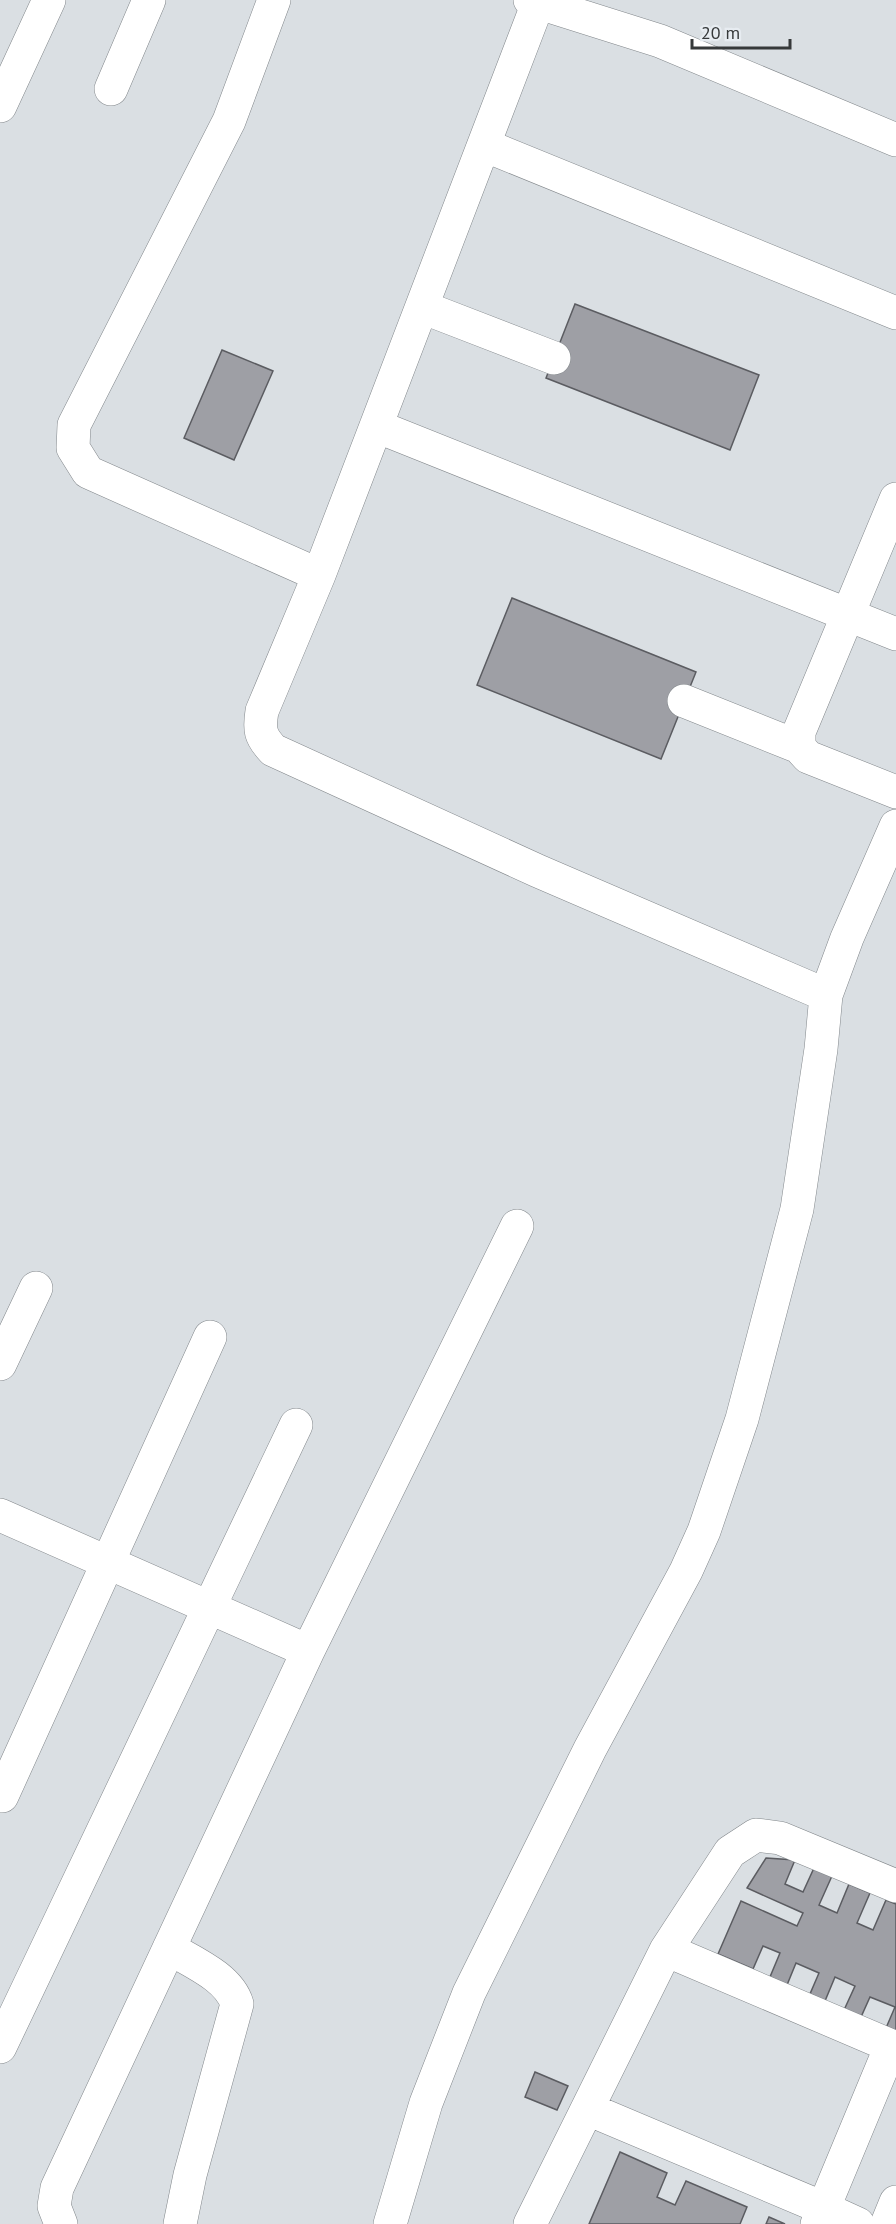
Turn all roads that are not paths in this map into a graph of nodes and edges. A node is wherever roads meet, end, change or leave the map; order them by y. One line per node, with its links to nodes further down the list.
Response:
1 (49, 0): 6 (street)
2 (149, 0): 5 (street)
3 (274, 0): 14 (street)
4 (534, 1): 7 (street); 8 (street)
5 (111, 89)
6 (0, 106)
7 (896, 140)
8 (484, 145): 9 (street); 10 (street)
9 (422, 307): 11 (street); 12 (street)
10 (896, 313)
11 (554, 358)
12 (376, 426): 14 (street); 15 (street)
13 (895, 502): 15 (street)
14 (319, 575): 21 (street)
15 (848, 614): 16 (street); 18 (street)
16 (896, 633)
17 (684, 700): 18 (street)
18 (799, 747): 19 (street)
19 (896, 792)
20 (896, 826): 21 (street)
21 (826, 996): 42 (street)
22 (517, 1226): 30 (street)
23 (36, 1288): 25 (street)
24 (210, 1337): 28 (street)
25 (0, 1364)
26 (296, 1425): 29 (street)
27 (0, 1515): 28 (street)
28 (109, 1563): 29 (street); 31 (street)
29 (210, 1607): 30 (street); 35 (street)
30 (308, 1651): 33 (street)
31 (2, 1796)
32 (896, 1886): 34 (street)
33 (169, 1948): 40 (street); 41 (street)
34 (666, 1950): 36 (street); 37 (street)
35 (0, 2046)
36 (894, 2047): 39 (street)
37 (588, 2109): 39 (street); 43 (street)
38 (896, 2202): 45 (street)
39 (820, 2216): 44 (street)
40 (61, 2224)
41 (180, 2224)
42 (390, 2224)
43 (530, 2224)
44 (858, 2224)
45 (886, 2224)

